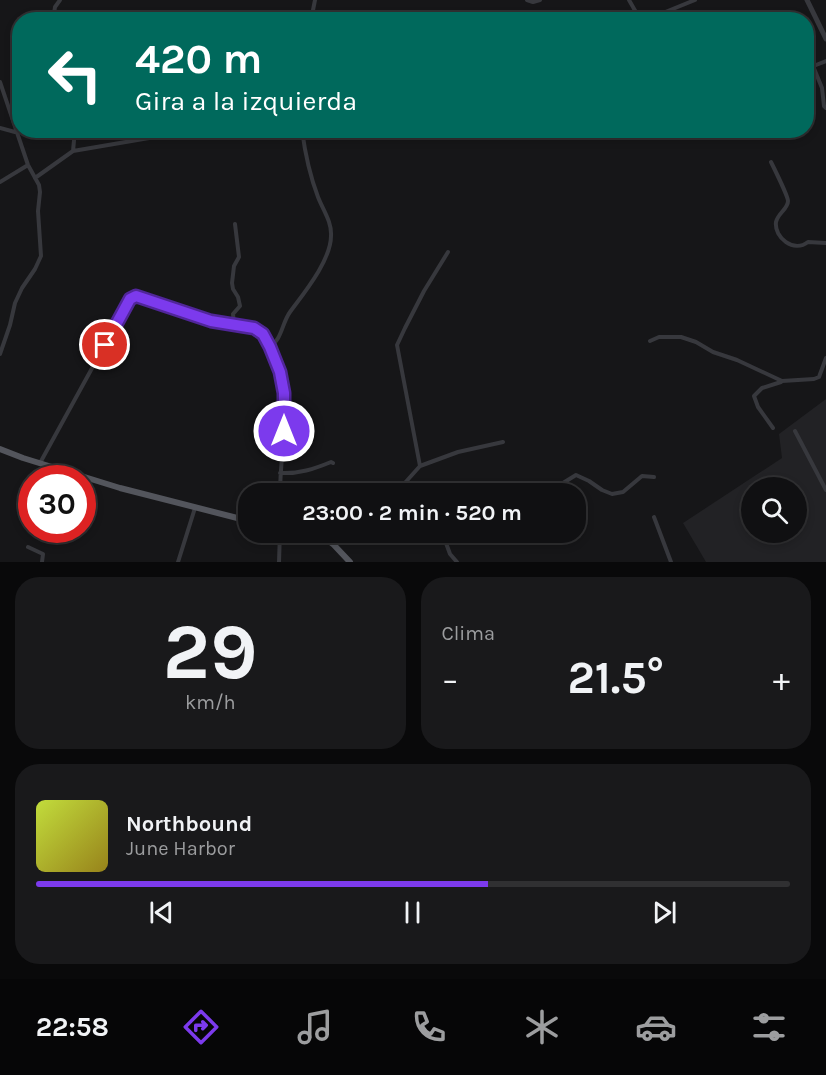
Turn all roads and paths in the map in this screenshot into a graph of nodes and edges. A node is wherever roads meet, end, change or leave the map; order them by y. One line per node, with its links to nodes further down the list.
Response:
1 (527, 0): 2 (street)
2 (540, 0)
3 (695, 0): 4 (street)
4 (665, 12)
5 (814, 14): 6 (street)
6 (826, 39)
7 (814, 68): 9 (street)
8 (0, 82): 10 (street)
9 (826, 108)
10 (12, 120)
11 (18, 138): 17 (street)
12 (74, 138): 15 (street)
13 (144, 138): 15 (street)
14 (303, 138): 25 (street)
15 (73, 151): 18 (street)
16 (771, 162): 21 (street)
17 (28, 165): 18 (street); 19 (street)
18 (35, 178): 26 (street)
19 (0, 182)
20 (235, 224): 23 (street)
21 (826, 243)
22 (448, 252): 35 (street)
23 (234, 324): 25 (street); 33 (street)
24 (650, 341): 28 (street)
25 (270, 347): 36 (street)
26 (0, 354)
27 (826, 358): 28 (street)
28 (782, 381): 29 (street)
29 (773, 428)
30 (795, 431): 41 (street)
31 (503, 442): 35 (street)
32 (1, 451): 33 (main road)
33 (40, 463): 42 (main road)
34 (333, 463): 36 (street)
35 (420, 466): 39 (street)
36 (280, 473): 38 (street)
37 (654, 477): 40 (street)
38 (280, 483)
39 (405, 483)
40 (563, 483)
41 (826, 490)
42 (195, 508): 44 (main road); 50 (street)
43 (654, 517): 54 (street)
44 (238, 518)
45 (280, 543): 51 (street)
46 (330, 543): 52 (main road)
47 (446, 543): 53 (street)
48 (28, 547): 49 (street)
49 (42, 562)
50 (178, 562)
51 (279, 562)
52 (350, 562)
53 (457, 562)
54 (671, 562)

